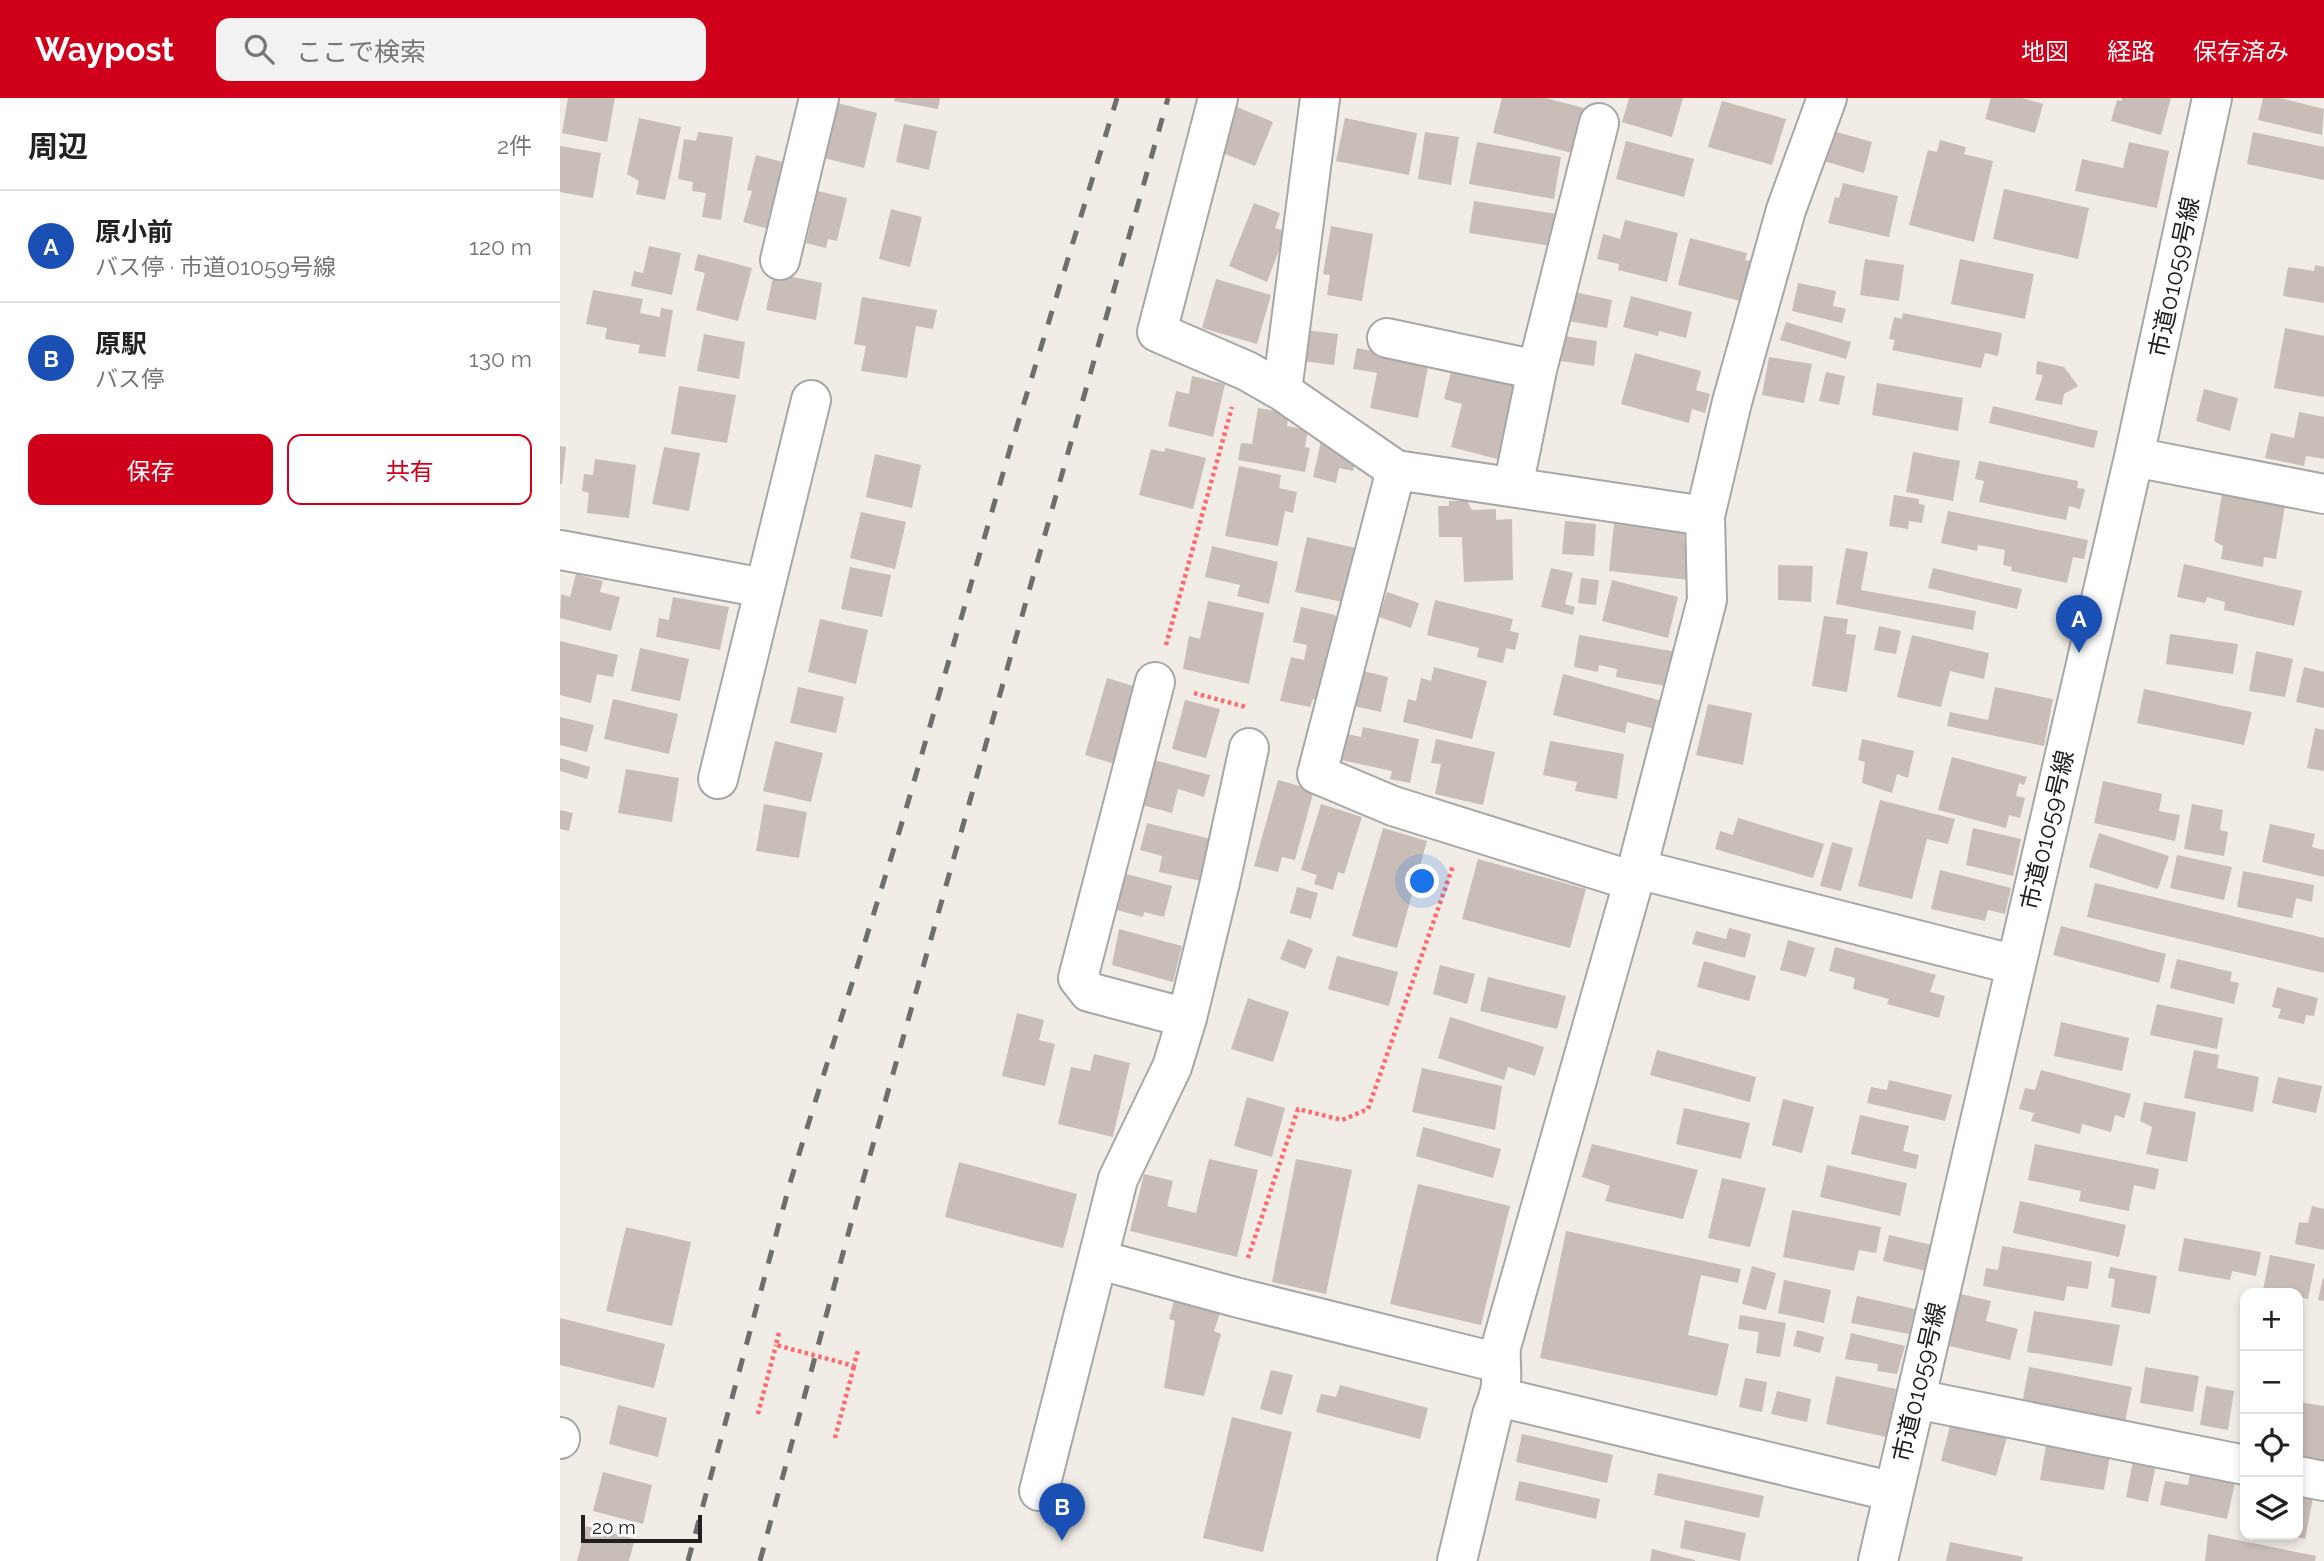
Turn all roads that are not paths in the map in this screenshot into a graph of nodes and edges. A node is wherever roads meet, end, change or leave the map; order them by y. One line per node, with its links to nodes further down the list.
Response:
1 (819, 98): 7 (street)
2 (1218, 98): 10 (street)
3 (1320, 98): 10 (street)
4 (1827, 98): 16 (street)
5 (2212, 98): 12 (street, 市道01059号線)
6 (1600, 123): 9 (street)
7 (780, 260)
8 (1387, 338): 9 (street)
9 (1537, 370): 14 (street)
10 (1282, 391): 13 (street)
11 (811, 400): 18 (street)
12 (2134, 457): 15 (street); 23 (street, 市道01059号線)
13 (1396, 470): 14 (street); 22 (street)
14 (1513, 487): 16 (street)
15 (2324, 494)
16 (1705, 516): 22 (street)
17 (560, 550): 18 (street)
18 (764, 588): 21 (street)
19 (1155, 682): 24 (street)
20 (1249, 748): 24 (street)
21 (718, 779)
22 (1635, 875): 23 (street); 26 (street)
23 (2016, 965): 27 (street, 市道01059号線)
24 (1186, 1018): 25 (street)
25 (1100, 1260): 26 (street); 31 (street)
26 (1499, 1380): 32 (street); 33 (street)
27 (1916, 1399): 28 (street); 32 (street, 市道01059号線)
28 (2240, 1464)
29 (2303, 1477): 30 (street)
30 (2324, 1481)
31 (1039, 1491)
32 (1894, 1492): 34 (street, 市道01059号線)
33 (1457, 1561)
34 (1878, 1561)

